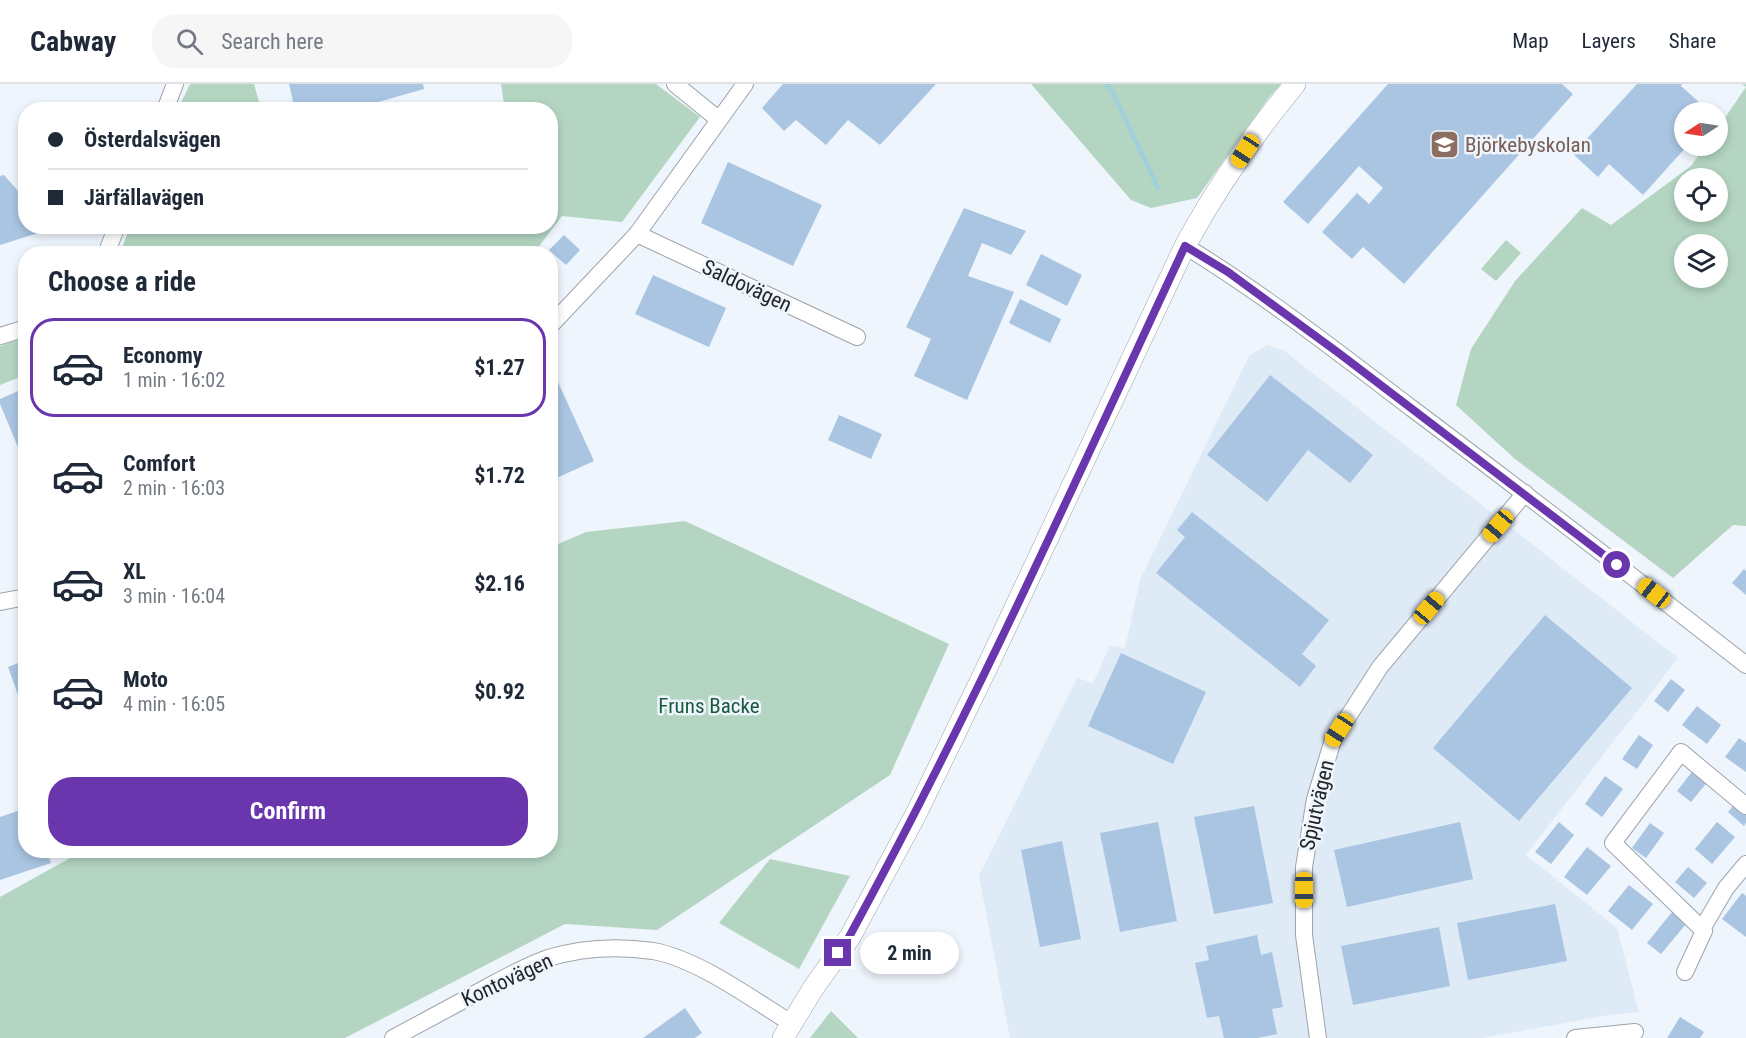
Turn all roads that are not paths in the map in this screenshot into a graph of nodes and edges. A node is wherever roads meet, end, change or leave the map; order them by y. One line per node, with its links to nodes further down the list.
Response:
1 (175, 84): 5 (street)
2 (675, 84): 6 (street)
3 (745, 84): 6 (street)
4 (1295, 84): 8 (street)
5 (168, 102)
6 (718, 119): 7 (street)
7 (637, 234): 9 (street); 12 (street, Saldovägen)
8 (1185, 246): 13 (street); 21 (street)
9 (558, 318)
10 (18, 330): 11 (street)
11 (0, 336)
12 (857, 337)
13 (1525, 493): 16 (street); 23 (street, Spjutvägen)
14 (18, 599): 15 (street)
15 (0, 602)
16 (1746, 665)
17 (1746, 806): 19 (street)
18 (1746, 864): 19 (street)
19 (1702, 929): 20 (street)
20 (1685, 972)
21 (784, 1033): 22 (street, Kontovägen)
22 (393, 1038)
23 (1318, 1038)
24 (1575, 1038): 25 (street)
25 (1631, 1038)

